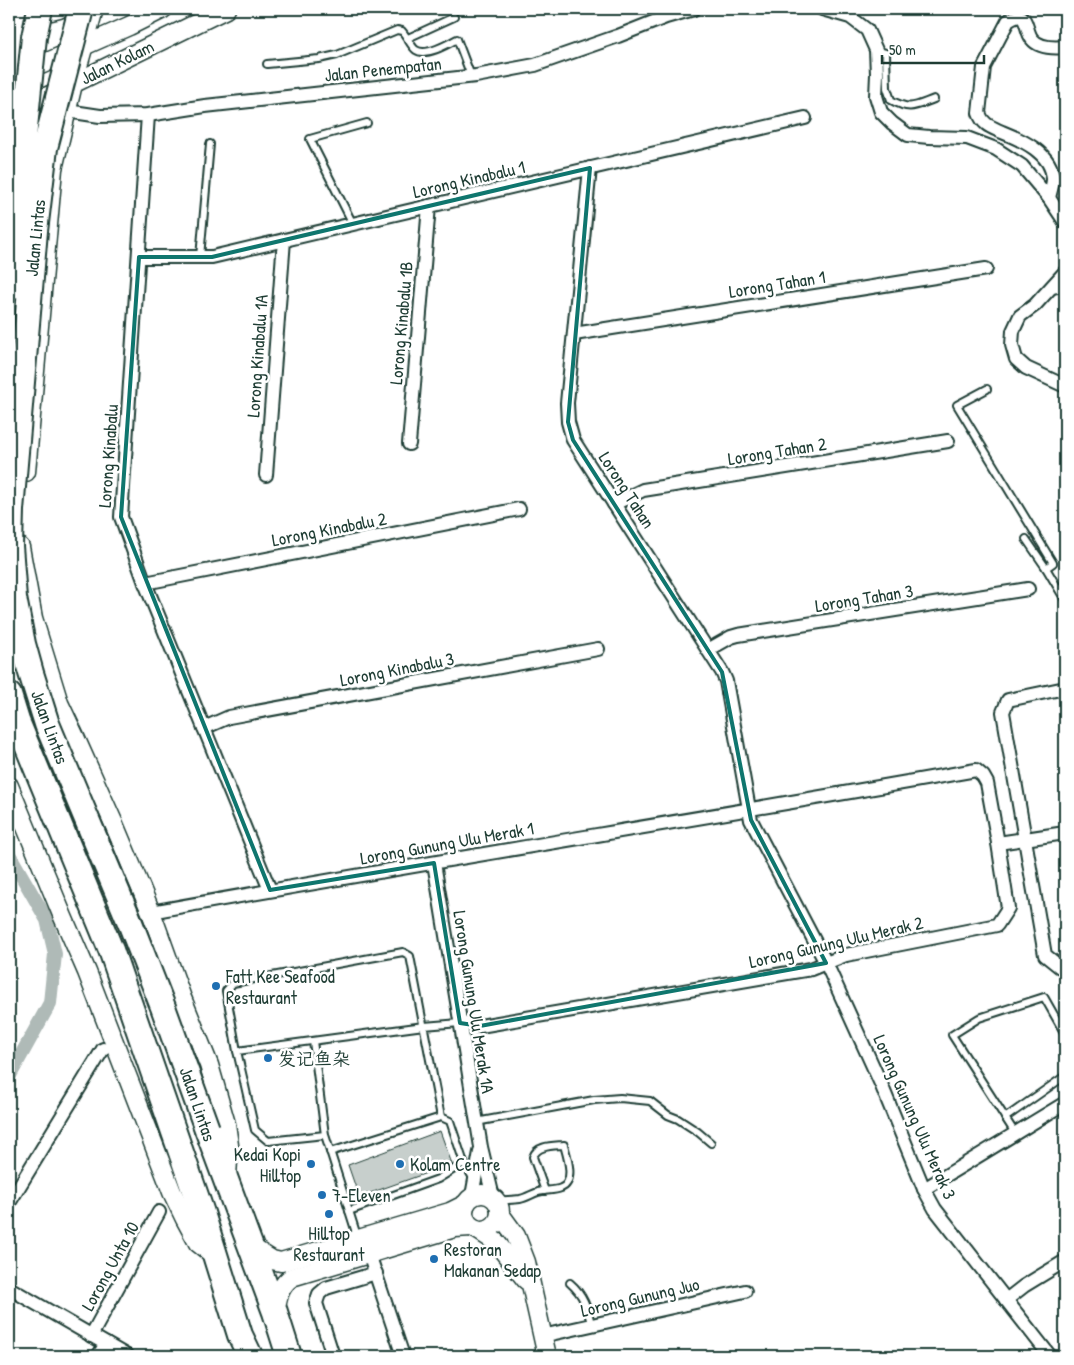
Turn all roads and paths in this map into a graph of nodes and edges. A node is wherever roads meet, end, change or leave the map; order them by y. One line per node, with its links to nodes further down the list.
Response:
1 (46, 9): 2 (main road)
2 (59, 9)
3 (81, 9): 89 (highway, Jalan Lintas, bridge)
4 (94, 9): 15 (main road, Jalan Lintas)
5 (163, 9): 11 (main road, Jalan Kolam)
6 (226, 9): 12 (main road, Jalan Kolam)
7 (694, 9): 19 (street, Jalan Penempatan)
8 (822, 9): 17 (street)
9 (26, 10): 13 (main road); 20 (main road); 40 (highway, Jalan Lintas, bridge)
10 (454, 17): 14 (lane)
11 (146, 18): 12 (main road); 15 (main road, Jalan Kolam)
12 (194, 24): 21 (main road, Jalan Kolam)
13 (9, 28)
14 (408, 38): 18 (lane); 19 (lane)
15 (84, 46): 20 (main road, Jalan Kolam); 21 (main road, Jalan Lintas)
16 (1065, 47): 30 (street)
17 (876, 50): 22 (lane); 30 (street)
18 (267, 64)
19 (470, 76): 24 (street, Jalan Penempatan)
20 (13, 77): 26 (main road)
21 (73, 84): 23 (main road, Jalan Lintas); 26 (main road, Jalan Kolam)
22 (934, 99)
23 (67, 111): 24 (street, Jalan Penempatan); 60 (main road, Jalan Lintas)
24 (148, 115): 35 (street, Lorong Kinabalu)
25 (805, 118): 29 (street, Lorong Kinabalu 1)
26 (9, 120)
27 (367, 123): 33 (lane)
28 (210, 144): 36 (lane)
29 (590, 168): 31 (street, Lorong Kinabalu 1); 42 (street, Lorong Tahan)
30 (1049, 198): 32 (street)
31 (429, 206): 33 (street, Lorong Kinabalu 1); 46 (street, Lorong Kinabalu 1B)
32 (1065, 222)
33 (353, 224): 34 (street, Lorong Kinabalu 1)
34 (284, 240): 36 (street, Lorong Kinabalu 1); 47 (street, Lorong Kinabalu 1A)
35 (138, 257): 36 (street, Lorong Kinabalu 1); 52 (street, Lorong Kinabalu)
36 (200, 257)
37 (986, 269): 42 (street, Lorong Tahan 1)
38 (1065, 272): 41 (street)
39 (1065, 288): 41 (lane)
40 (9, 289)
41 (1048, 290): 43 (street)
42 (574, 334): 48 (street, Lorong Tahan)
43 (1065, 386)
44 (987, 389): 51 (lane)
45 (948, 441): 48 (street, Lorong Tahan 2)
46 (409, 444)
47 (266, 475)
48 (614, 504): 56 (street, Lorong Tahan)
49 (519, 509): 52 (street, Lorong Kinabalu 2)
50 (1026, 539): 51 (lane)
51 (1046, 568): 54 (lane)
52 (145, 583): 59 (street, Lorong Kinabalu)
53 (1028, 589): 56 (street, Lorong Tahan 3)
54 (1065, 600)
55 (598, 649): 59 (street, Lorong Kinabalu 3)
56 (708, 650): 63 (street, Lorong Tahan)
57 (1065, 688): 65 (street)
58 (9, 694): 60 (main road); 101 (highway, Jalan Lintas)
59 (204, 728): 68 (street, Lorong Kinabalu)
60 (76, 737): 69 (main road, Jalan Lintas)
61 (976, 770): 63 (street, Lorong Gunung Ulu Merak 1); 66 (street, Lorong Gunung Ulu Merak 2)
62 (9, 786): 101 (main road)
63 (749, 810): 67 (street, Lorong Gunung Ulu Merak 1); 70 (street, Lorong Gunung Ulu Merak 3)
64 (1065, 833): 65 (street)
65 (1026, 839): 66 (street); 71 (street)
66 (998, 843): 70 (street, Lorong Gunung Ulu Merak 2)
67 (434, 863): 68 (street, Lorong Gunung Ulu Merak 1); 72 (street, Lorong Gunung Ulu Merak 1A)
68 (270, 890): 69 (street, Lorong Gunung Ulu Merak 1)
69 (152, 912): 89 (main road, Jalan Lintas)
70 (826, 963): 72 (street, Lorong Gunung Ulu Merak 2); 90 (street, Lorong Gunung Ulu Merak 3)
71 (1065, 965)
72 (460, 1023): 73 (lane); 82 (street, Lorong Gunung Ulu Merak 1A)
73 (424, 1026): 75 (lane); 77 (lane); 80 (lane)
74 (1065, 1034): 81 (lane)
75 (313, 1041): 77 (lane); 84 (lane)
76 (102, 1049): 93 (street)
77 (237, 1050): 84 (lane)
78 (1065, 1076): 81 (lane)
79 (1065, 1103): 83 (street)
80 (441, 1118): 87 (lane); 88 (lane)
81 (1005, 1118): 83 (lane)
82 (476, 1122): 85 (lane); 86 (street, Lorong Gunung Ulu Merak 1A)
83 (1015, 1134): 90 (street)
84 (325, 1135): 87 (lane)
85 (711, 1143)
86 (481, 1148): 92 (street, Lorong Gunung Ulu Merak 1A); 94 (street, Lorong Gunung Ulu Merak 1A)
87 (330, 1152): 95 (lane)
88 (464, 1163): 92 (lane); 95 (lane)
89 (227, 1183): 99 (highway, Jalan Lintas)
90 (924, 1189): 108 (street, Lorong Gunung Ulu Merak 3)
91 (545, 1190): 91 (lane); 94 (lane)
92 (471, 1193): 94 (main road); 97 (main road); 98 (main road)
93 (9, 1203)
94 (496, 1204): 97 (main road); 105 (main road)
95 (348, 1211): 98 (lane)
96 (159, 1212): 111 (street, Lorong Unta 10)
97 (473, 1228): 100 (main road); 105 (main road)
98 (358, 1240): 99 (main road)
99 (251, 1247): 109 (highway, Jalan Lintas)
100 (369, 1254): 103 (street); 109 (main road)
101 (216, 1257): 114 (highway, Jalan Lintas)
102 (1065, 1261): 108 (street)
103 (376, 1273): 119 (street); 120 (street)
104 (570, 1283): 110 (lane)
105 (531, 1286): 112 (main road)
106 (9, 1288): 111 (street)
107 (745, 1291): 110 (street, Lorong Gunung Juo)
108 (1006, 1300): 122 (street, Lorong Gunung Ulu Merak 3)
109 (275, 1312): 118 (highway, Jalan Lintas)
110 (591, 1325): 112 (street, Lorong Gunung Juo)
111 (91, 1336): 113 (street)
112 (542, 1336): 121 (main road)
113 (106, 1344): 115 (street); 116 (street)
114 (241, 1345): 117 (highway, Jalan Lintas)
115 (98, 1356)
116 (127, 1356)
117 (250, 1356)
118 (289, 1356)
119 (333, 1356)
120 (403, 1356)
121 (547, 1356)
122 (1050, 1356)

